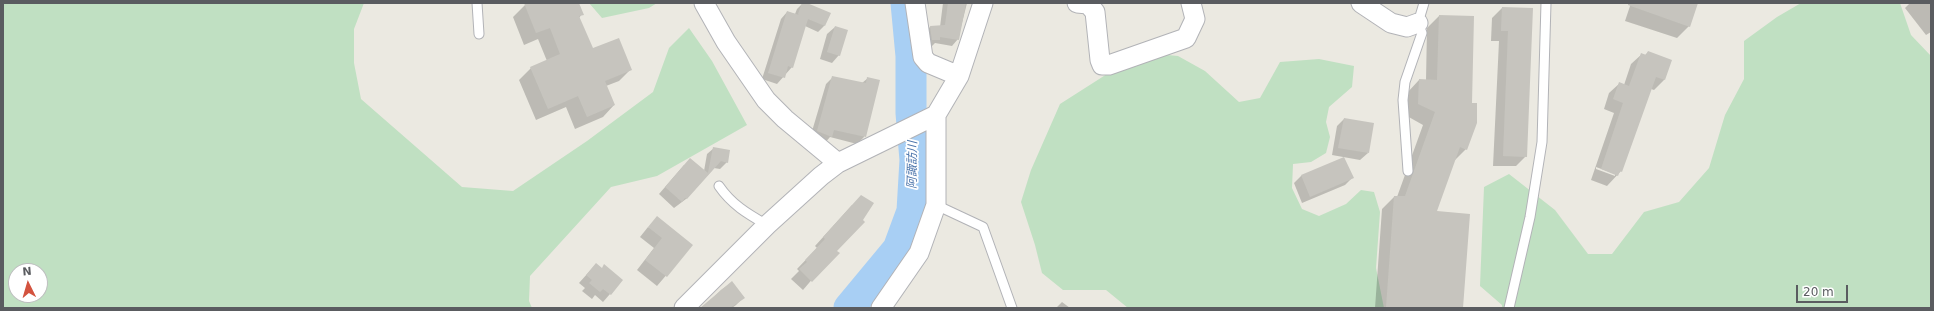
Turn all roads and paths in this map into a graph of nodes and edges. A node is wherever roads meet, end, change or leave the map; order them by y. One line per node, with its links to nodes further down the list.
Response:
1 (477, 3): 11 (lane)
2 (704, 3): 14 (street)
3 (915, 3): 12 (street)
4 (983, 3): 12 (street)
5 (1077, 3): 6 (street)
6 (1191, 3)
7 (1361, 3): 10 (street)
8 (1424, 3): 10 (lane)
9 (1546, 3): 22 (lane)
10 (1418, 23): 15 (lane)
11 (479, 34)
12 (960, 76): 13 (street)
13 (928, 119): 14 (street); 17 (street)
14 (838, 163): 18 (street)
15 (1408, 171)
16 (719, 186): 18 (lane)
17 (936, 205): 20 (street); 21 (lane)
18 (767, 225): 19 (street)
19 (684, 308)
20 (881, 308)
21 (1012, 308)
22 (1509, 308)

